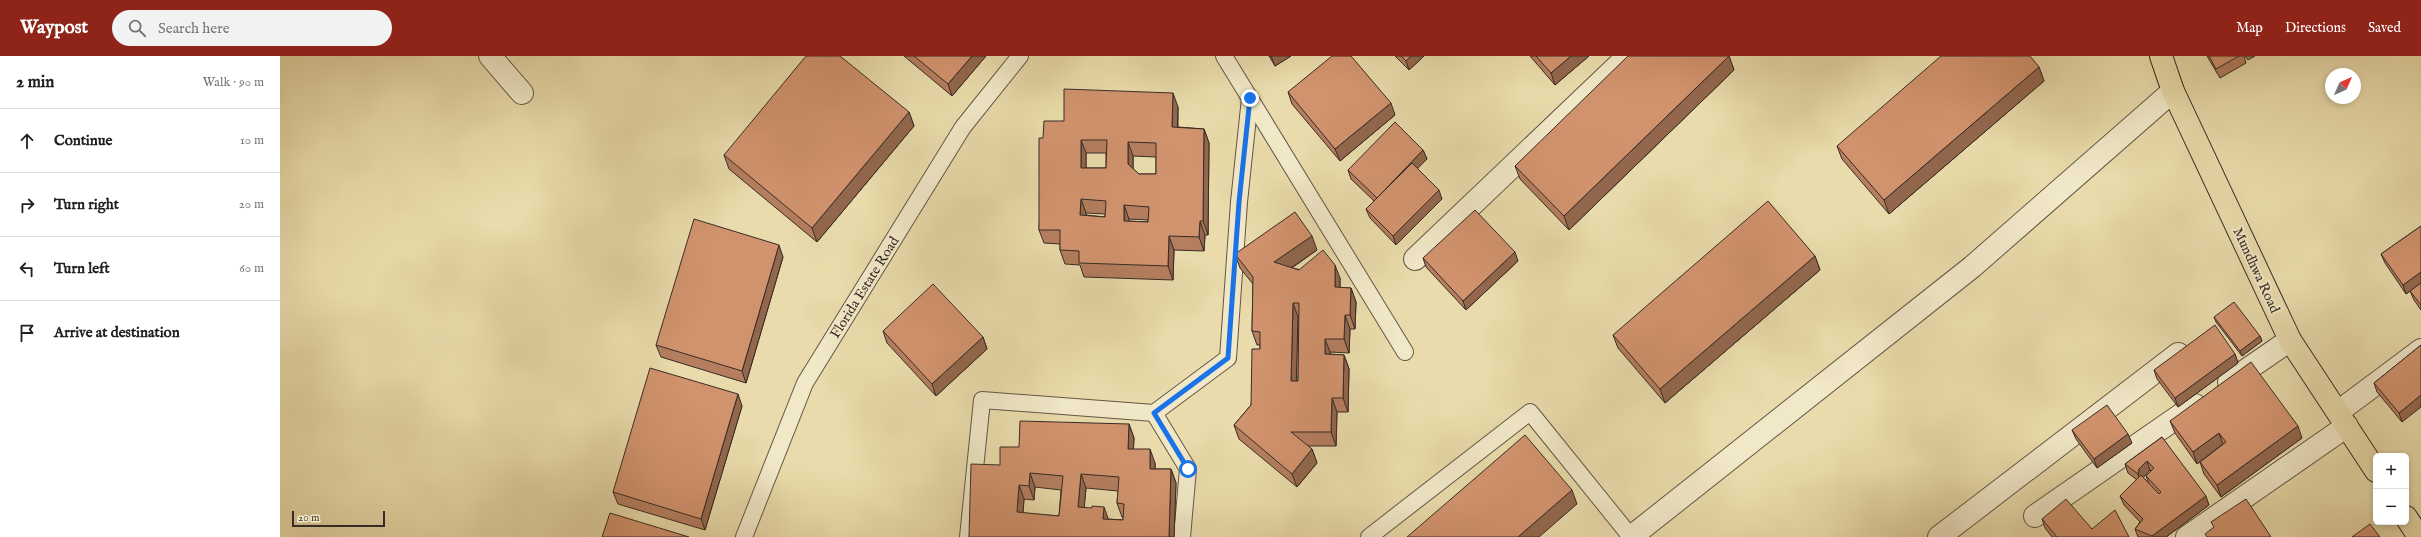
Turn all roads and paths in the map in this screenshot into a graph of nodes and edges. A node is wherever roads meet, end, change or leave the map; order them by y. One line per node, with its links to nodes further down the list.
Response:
1 (490, 56): 7 (street)
2 (1020, 56): 19 (lane, Florida Estate Road)
3 (1224, 56): 8 (lane)
4 (1628, 56): 9 (street)
5 (2161, 56): 6 (main road, Mundhwa Road)
6 (2173, 91): 10 (main road, Mundhwa Road); 23 (street)
7 (522, 93)
8 (1250, 98): 13 (lane); 14 (lane)
9 (1415, 259)
10 (2290, 340): 15 (main road, Mundhwa Road); 17 (street)
11 (2195, 341): 24 (street)
12 (2421, 350): 15 (street)
13 (1405, 352)
14 (1154, 413): 20 (lane); 21 (lane)
15 (2342, 419): 16 (main road, Mundhwa Road); 25 (street)
16 (2373, 466)
17 (2035, 516)
18 (2409, 522): 26 (main road)
19 (744, 537)
20 (968, 537)
21 (1182, 537)
22 (1369, 537): 23 (lane)
23 (1631, 537)
24 (1938, 537)
25 (2187, 537)
26 (2419, 537)

